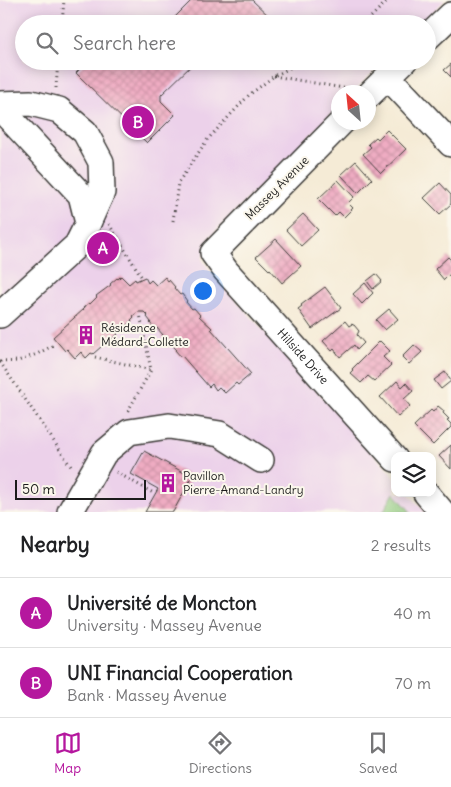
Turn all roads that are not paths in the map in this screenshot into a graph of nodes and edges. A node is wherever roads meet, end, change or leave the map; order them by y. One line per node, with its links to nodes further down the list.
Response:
1 (451, 15): 2 (street)
2 (436, 29)
3 (394, 70): 5 (street)
4 (397, 70): 9 (street)
5 (370, 85)
6 (0, 104): 10 (street)
7 (0, 108): 10 (street)
8 (334, 130): 11 (street, Massey Avenue)
9 (451, 144)
10 (93, 213): 12 (street)
11 (213, 253): 13 (street, Hillside Drive)
12 (0, 315)
13 (391, 455)
14 (261, 460): 16 (street)
15 (429, 497): 17 (street)
16 (70, 512)
17 (442, 512)

